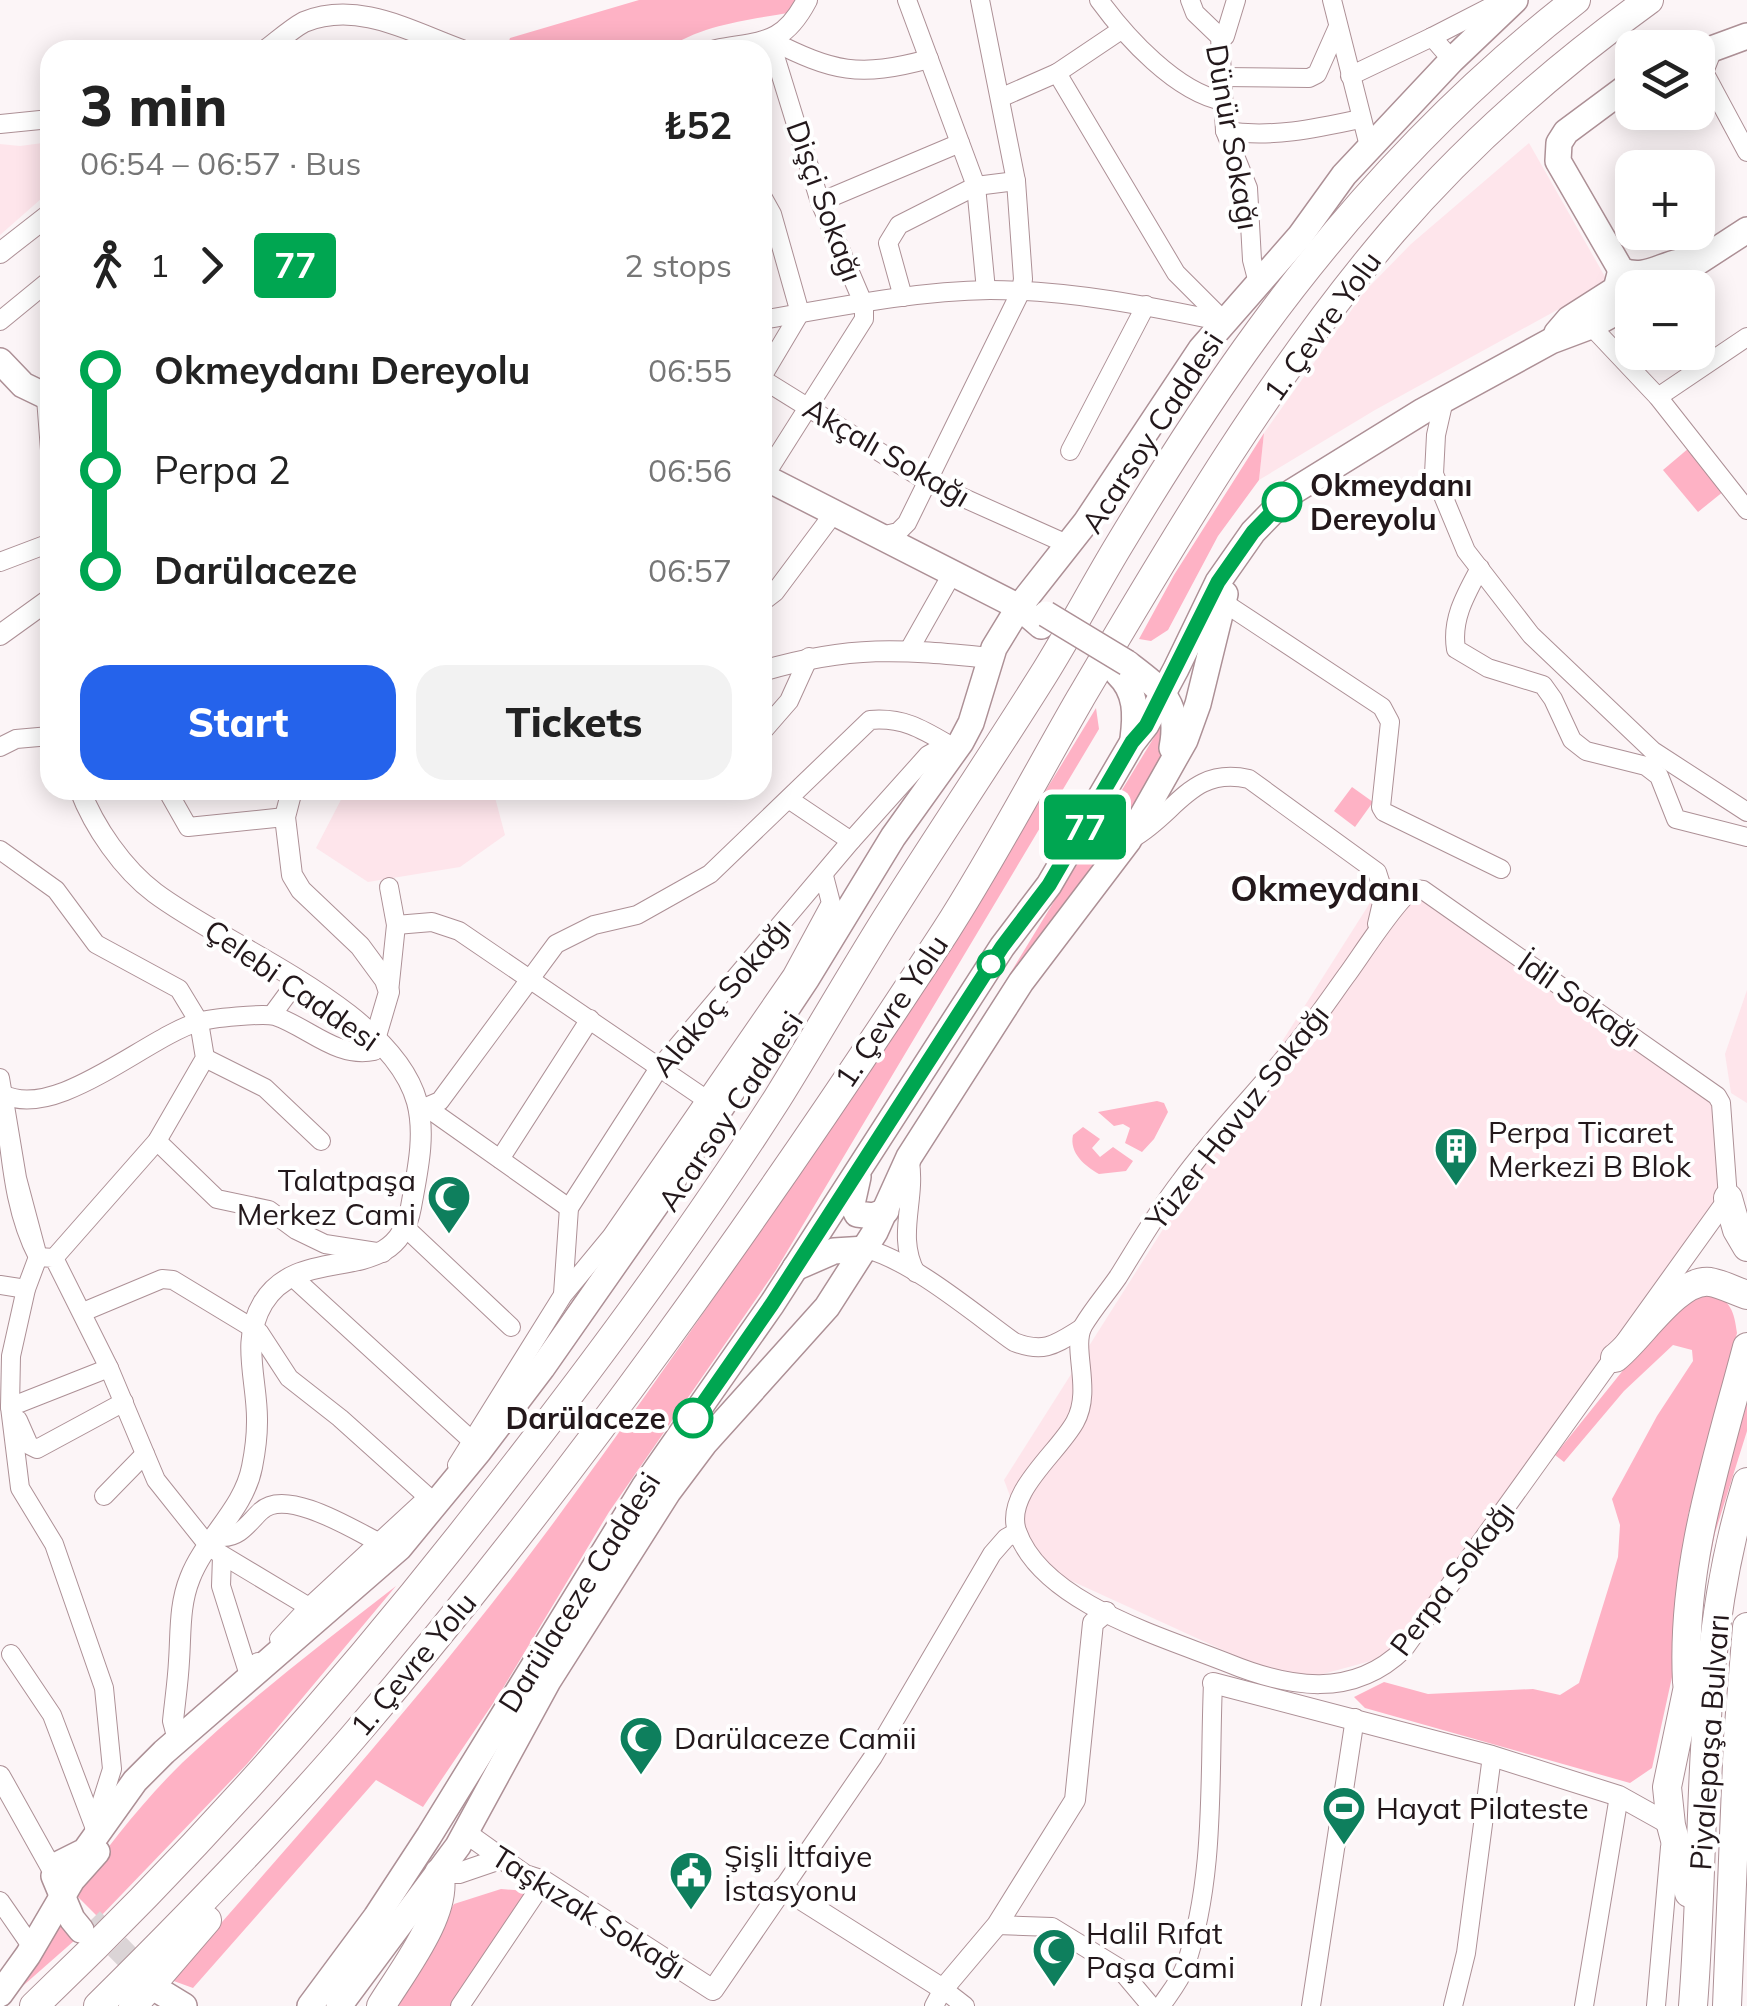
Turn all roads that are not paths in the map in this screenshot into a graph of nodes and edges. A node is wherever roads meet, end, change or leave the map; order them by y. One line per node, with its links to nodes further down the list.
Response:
1 (807, 0): 20 (street)
2 (907, 0): 24 (street)
3 (980, 0): 34 (street)
4 (1099, 0): 14 (street)
5 (1190, 0): 17 (street, Dünür Sokağı)
6 (1236, 0): 17 (street)
7 (1332, 0): 13 (street)
8 (1504, 0): 16 (street)
9 (1515, 0): 25 (main road, Acarsoy Caddesi)
10 (1576, 0): 214 (main road, 1. Çevre Yolu)
11 (1650, 0): 28 (main road, 1. Çevre Yolu)
12 (1672, 0): 28 (main road)
13 (1337, 28): 27 (street); 29 (street)
14 (1121, 30): 26 (street); 35 (street)
15 (1747, 36): 23 (main road)
16 (1432, 37): 25 (street); 27 (street)
17 (1220, 38): 29 (street, Dünür Sokağı)
18 (280, 40): 19 (street)
19 (434, 40)
20 (770, 40)
21 (772, 41): 24 (street)
22 (772, 47): 30 (street, Dişçi Sokağı)
23 (1715, 48)
24 (929, 59): 41 (street)
25 (1452, 60): 42 (main road, Acarsoy Caddesi)
26 (1056, 73): 34 (street); 67 (street)
27 (1350, 76): 36 (street)
28 (1550, 76): 188 (main road, 1. Çevre Yolu)
29 (1222, 77): 35 (street, Dünür Sokağı)
30 (784, 88): 31 (street); 46 (street, Dişçi Sokağı)
31 (772, 91)
32 (1715, 92): 43 (street)
33 (1615, 96): 52 (main road)
34 (1000, 98): 44 (street)
35 (1223, 102): 40 (street, Dünür Sokağı)
36 (1360, 119): 40 (street); 42 (street)
37 (40, 121): 39 (street)
38 (40, 127): 39 (street)
39 (0, 128)
40 (1225, 131): 55 (street, Dünür Sokağı)
41 (960, 143): 45 (street); 46 (street)
42 (1370, 150): 55 (main road, Acarsoy Caddesi)
43 (1747, 152)
44 (1016, 181): 45 (street); 59 (street)
45 (976, 186): 57 (street); 60 (street)
46 (820, 202): 61 (street, Dişçi Sokağı)
47 (772, 214): 63 (street)
48 (40, 222): 50 (street)
49 (1747, 230): 51 (main road)
50 (0, 253)
51 (1695, 262): 53 (main road); 54 (main road)
52 (1621, 270)
53 (1652, 270)
54 (1684, 270)
55 (1258, 283): 67 (main road, Acarsoy Caddesi)
56 (40, 288): 66 (street)
57 (986, 290): 59 (street); 60 (street)
58 (1615, 290): 70 (main road)
59 (1020, 291): 62 (street); 81 (street)
60 (903, 297): 61 (street)
61 (864, 305): 63 (street); 77 (street)
62 (1146, 305): 67 (street); 78 (street)
63 (800, 313): 65 (street); 71 (street)
64 (1615, 313): 68 (main road, Darülaceze Caddesi)
65 (772, 318)
66 (0, 321)
67 (1225, 322): 86 (main road, Acarsoy Caddesi)
68 (1591, 326): 70 (main road, Darülaceze Caddesi); 75 (street)
69 (1747, 337): 75 (street)
70 (1550, 340): 76 (main road, Darülaceze Caddesi)
71 (772, 361)
72 (0, 362): 74 (main road)
73 (772, 384): 77 (street, Akçalı Sokağı)
74 (40, 394)
75 (1658, 398): 82 (street)
76 (1444, 400): 88 (street); 92 (main road, Darülaceze Caddesi)
77 (807, 406): 79 (street); 81 (street, Akçalı Sokağı)
78 (1070, 451)
79 (772, 463)
80 (772, 482): 83 (main road)
81 (928, 482): 84 (street); 86 (street, Akçalı Sokağı)
82 (1744, 498)
83 (825, 508): 84 (main road); 90 (street)
84 (880, 536): 89 (main road)
85 (40, 547): 87 (street)
86 (1072, 547): 94 (main road, Acarsoy Caddesi)
87 (0, 562)
88 (1480, 568): 115 (street); 117 (street)
89 (952, 574): 94 (main road); 98 (street)
90 (772, 594)
91 (40, 596): 95 (street)
92 (1216, 599): 96 (main road, Darülaceze Caddesi); 109 (main road, Darülaceze Caddesi); 121 (street)
93 (40, 606): 97 (street)
94 (1034, 616): 100 (main road, Acarsoy Caddesi); 102 (main road, bridge); 108 (main road, Acarsoy Caddesi)
95 (0, 624)
96 (1194, 633): 102 (main road); 103 (main road, Darülaceze Caddesi)
97 (0, 635)
98 (909, 650): 99 (street); 100 (street)
99 (809, 657): 101 (street); 104 (street)
100 (990, 658): 108 (main road, Acarsoy Caddesi)
101 (772, 668)
102 (1123, 668): 103 (main road); 106 (main road)
103 (1162, 693): 106 (main road, Darülaceze Caddesi); 109 (main road)
104 (772, 720)
105 (40, 737): 107 (street)
106 (1132, 742): 142 (main road, Darülaceze Caddesi)
107 (0, 748)
108 (960, 751): 114 (street); 118 (street, Alakoç Sokağı); 175 (main road, Acarsoy Caddesi); 189 (main road, Acarsoy Caddesi)
109 (1165, 777): 119 (main road, Darülaceze Caddesi)
110 (92, 800): 127 (street, Çelebi Caddesi)
111 (93, 800): 132 (street, Çelebi Caddesi)
112 (172, 800): 116 (street)
113 (289, 800): 116 (street)
114 (790, 800): 118 (street); 126 (street)
115 (1747, 812)
116 (285, 817): 128 (street)
117 (1747, 837)
118 (851, 841): 122 (street, Alakoç Sokağı)
119 (1128, 841): 125 (street); 140 (main road, Darülaceze Caddesi)
120 (0, 850): 131 (street)
121 (1501, 869)
122 (824, 876): 134 (street, Alakoç Sokağı); 136 (street)
123 (389, 887): 124 (street)
124 (396, 925): 126 (street); 128 (street)
125 (1371, 943): 143 (street, İdil Sokağı); 163 (street, Yüzer Havuz Sokağı)
126 (530, 977): 130 (street); 137 (street)
127 (297, 981): 129 (street); 132 (street, Çelebi Caddesi)
128 (390, 992): 132 (street)
129 (272, 1015): 131 (street); 132 (street)
130 (590, 1019): 134 (street); 141 (street)
131 (198, 1022): 133 (street); 135 (street)
132 (378, 1033): 137 (street, Çelebi Caddesi)
133 (205, 1058): 138 (street); 139 (street)
134 (659, 1068): 136 (street); 144 (street, Alakoç Sokağı)
135 (1, 1091): 150 (street)
136 (707, 1100): 157 (street)
137 (422, 1108): 141 (street); 146 (street, Çelebi Caddesi)
138 (157, 1141): 149 (street); 150 (street)
139 (321, 1141)
140 (909, 1157): 145 (main road, Darülaceze Caddesi); 152 (street)
141 (500, 1159): 144 (street)
142 (862, 1163): 145 (main road); 151 (main road, Darülaceze Caddesi)
143 (1728, 1198): 147 (main road); 166 (street, Perpa Sokağı)
144 (569, 1208): 157 (street, Alakoç Sokağı)
145 (886, 1212): 148 (main road, Darülaceze Caddesi)
146 (406, 1229): 149 (street, Çelebi Caddesi); 161 (street)
147 (1747, 1247)
148 (866, 1249): 151 (main road); 152 (street); 162 (main road, Darülaceze Caddesi)
149 (385, 1255): 153 (street)
150 (46, 1257): 156 (street); 160 (street)
151 (793, 1269): 159 (main road, Darülaceze Caddesi)
152 (916, 1274): 163 (street)
153 (294, 1278): 164 (street); 170 (street)
154 (1747, 1278): 158 (main road)
155 (0, 1285): 156 (street)
156 (26, 1289): 169 (street)
157 (563, 1294): 170 (street)
158 (1747, 1295): 166 (main road)
159 (772, 1304): 162 (main road); 194 (main road, Darülaceze Caddesi)
160 (82, 1312): 164 (street); 167 (street)
161 (510, 1327)
162 (811, 1328): 196 (main road, Darülaceze Caddesi)
163 (1082, 1328): 177 (street)
164 (257, 1330): 175 (street); 179 (street)
165 (1747, 1347): 185 (main road)
166 (1614, 1358): 182 (street, Perpa Sokağı)
167 (109, 1368): 168 (street); 169 (street)
168 (124, 1402): 169 (street); 171 (street)
169 (12, 1406): 173 (street)
170 (470, 1440): 175 (street)
171 (145, 1454): 176 (street); 179 (street)
172 (1747, 1482): 181 (main road, Piyalepaşa Bulvarı)
173 (20, 1488): 174 (street); 197 (street)
174 (0, 1492)
175 (438, 1492): 178 (street); 189 (main road, Acarsoy Caddesi)
176 (104, 1496)
177 (1017, 1532): 182 (street, Perpa Sokağı); 202 (street)
178 (380, 1543): 179 (street); 180 (street)
179 (216, 1547): 180 (street); 180 (street); 189 (street)
180 (309, 1606)
181 (1717, 1607): 185 (main road); 204 (main road, Piyalepaşa Bulvarı)
182 (1106, 1612): 205 (street)
183 (1747, 1627): 230 (main road, Piyalepaşa Bulvarı)
184 (11, 1654): 197 (street)
185 (1687, 1682): 192 (main road)
186 (1214, 1683): 187 (street); 224 (street)
187 (1356, 1718): 190 (street); 225 (street)
188 (353, 1737): 208 (main road); 215 (main road, 1. Çevre Yolu)
189 (180, 1744): 197 (main road, Acarsoy Caddesi); 201 (main road, Acarsoy Caddesi)
190 (1492, 1756): 193 (street); 226 (street)
191 (0, 1776): 201 (street)
192 (1668, 1786): 193 (street); 195 (main road)
193 (1619, 1796): 195 (street); 227 (street)
194 (442, 1814): 196 (main road); 218 (main road, Darülaceze Caddesi)
195 (1671, 1825): 204 (main road); 228 (street)
196 (469, 1828): 198 (street, Taşkızak Sokağı); 199 (main road, Darülaceze Caddesi); 200 (street)
197 (94, 1831): 201 (main road, Acarsoy Caddesi)
198 (500, 1859): 199 (street); 200 (street, Taşkızak Sokağı)
199 (439, 1873): 219 (main road, Darülaceze Caddesi); 220 (main road)
200 (544, 1880): 211 (street, Taşkızak Sokağı); 221 (street)
201 (58, 1885): 206 (main road); 207 (main road)
202 (783, 1888): 211 (street); 212 (street)
203 (0, 1901): 207 (street)
204 (1698, 1918): 229 (main road, Piyalepaşa Bulvarı)
205 (997, 1924): 212 (street); 223 (street)
206 (86, 1925)
207 (30, 1943): 209 (main road); 210 (main road)
208 (183, 1948): 213 (main road); 216 (main road)
209 (0, 1981)
210 (0, 1994)
211 (708, 1998)
212 (938, 1998): 222 (street)
213 (153, 2001): 217 (main road)
214 (34, 2006)
215 (98, 2006)
216 (123, 2006)
217 (184, 2006)
218 (310, 2006)
219 (339, 2006)
220 (381, 2006)
221 (460, 2006)
222 (965, 2006)
223 (1151, 2006)
224 (1160, 2006)
225 (1311, 2006)
226 (1454, 2006)
227 (1584, 2006)
228 (1656, 2006)
229 (1693, 2006)
230 (1727, 2006)

